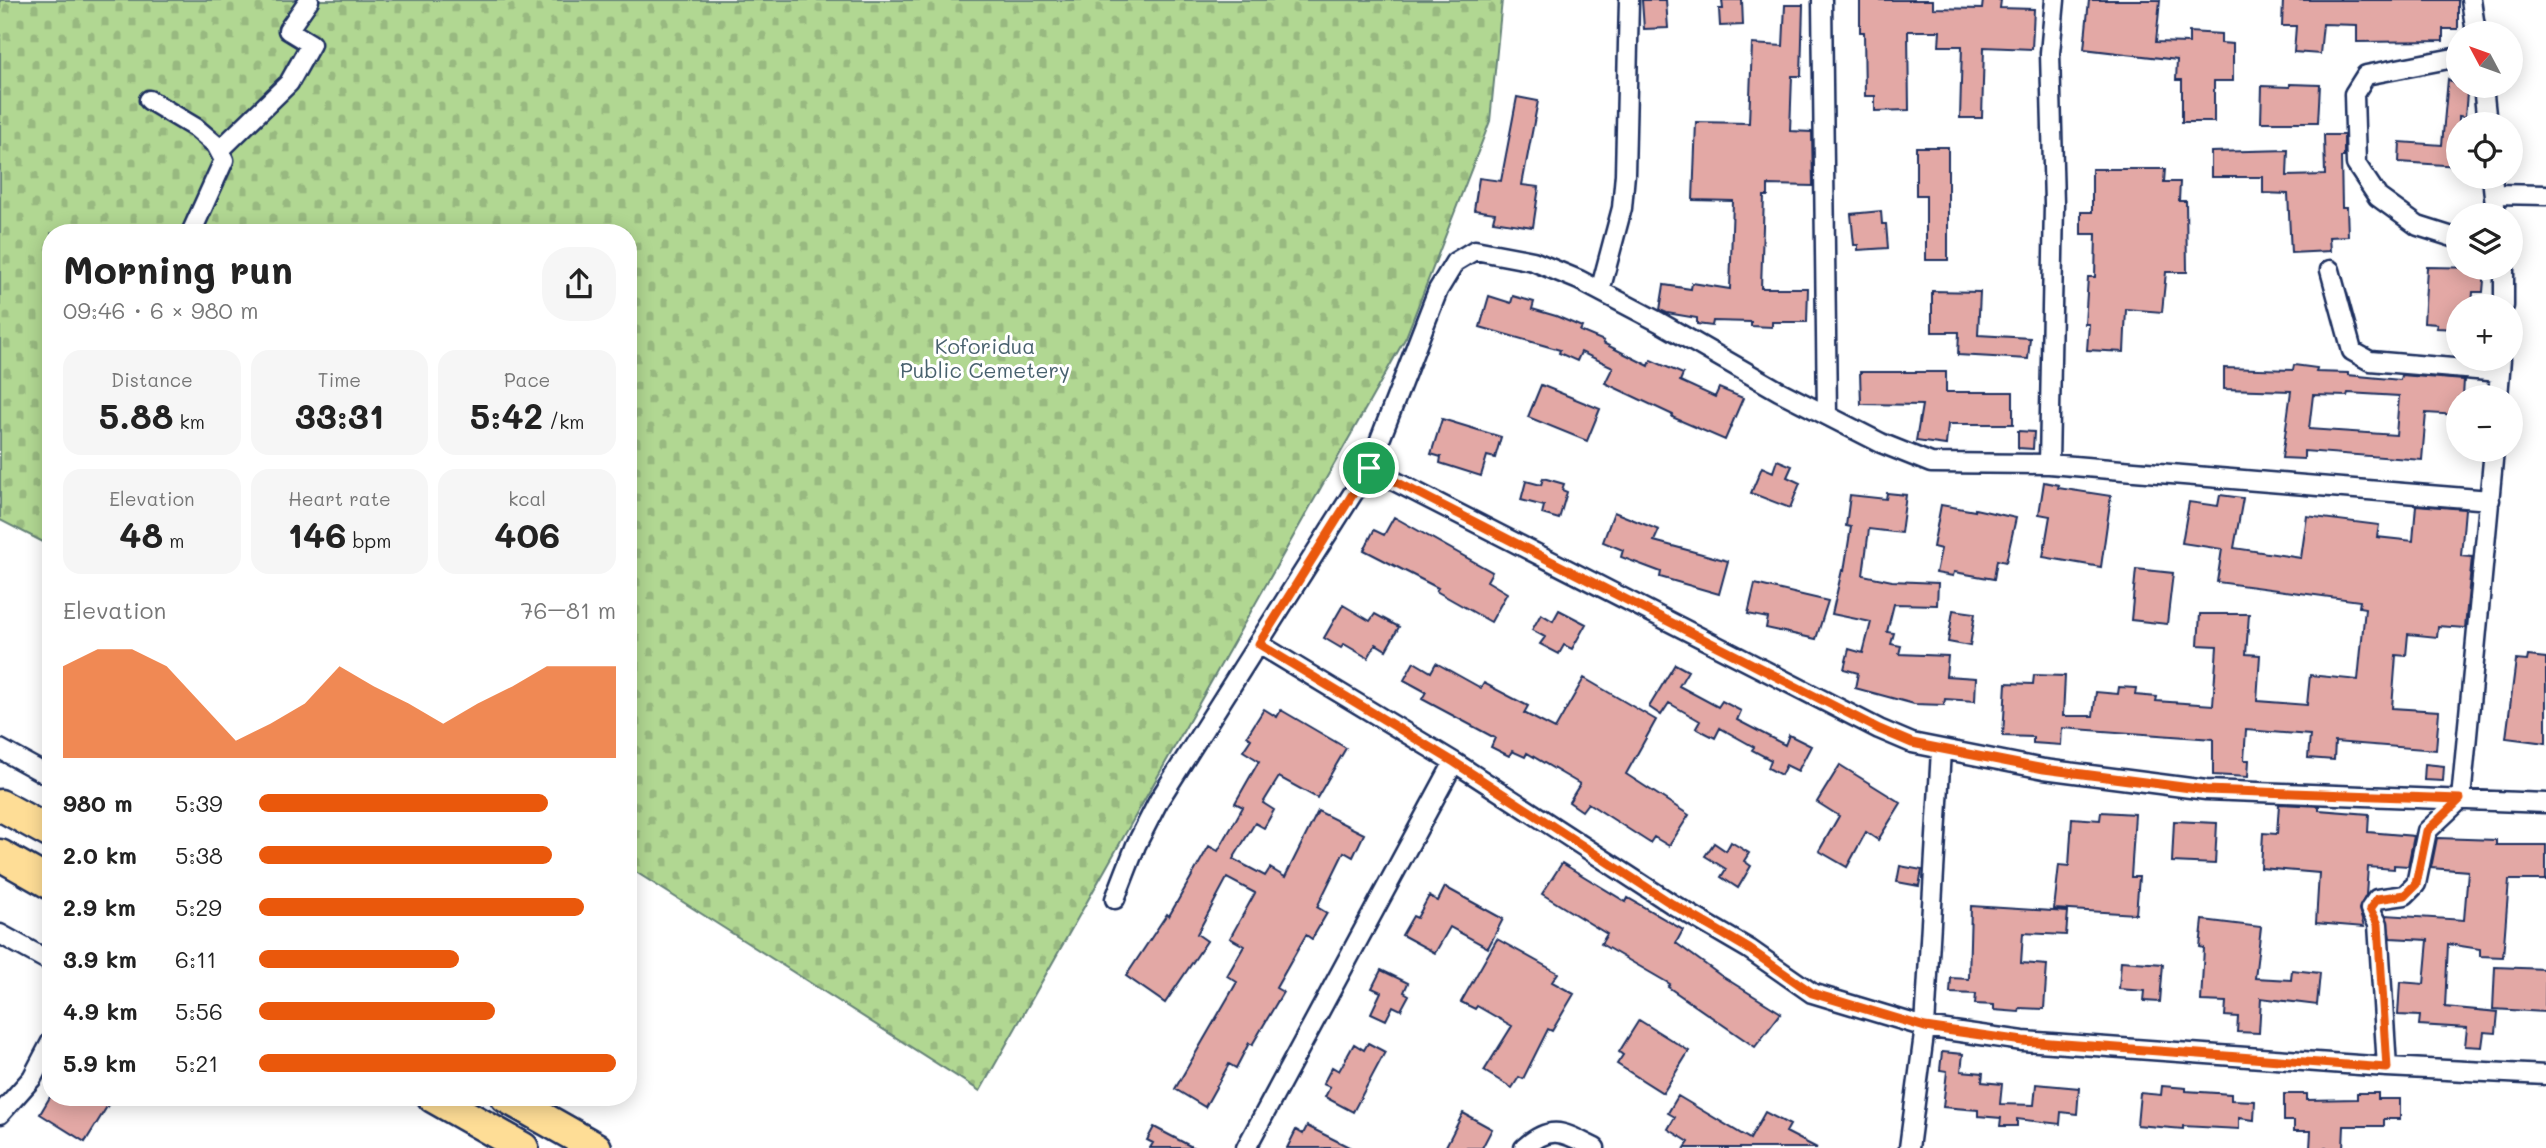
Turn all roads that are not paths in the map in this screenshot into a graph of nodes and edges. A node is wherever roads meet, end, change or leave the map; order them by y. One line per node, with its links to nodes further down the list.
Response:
1 (309, 0): 9 (street)
2 (1629, 0): 15 (street)
3 (1822, 0): 17 (street)
4 (2055, 0): 19 (street)
5 (2471, 0): 6 (street)
6 (2474, 21)
7 (2446, 60): 13 (street)
8 (149, 100): 9 (street)
9 (219, 151): 12 (street)
10 (2514, 189): 11 (street)
11 (2546, 195)
12 (195, 224)
13 (2446, 235)
14 (2330, 270): 16 (street)
15 (1600, 291): 17 (street); 20 (street)
16 (2446, 363)
17 (1827, 415): 19 (street)
18 (2493, 462): 21 (street)
19 (2049, 464): 21 (street)
20 (1369, 468): 22 (street); 24 (street)
21 (2490, 500): 27 (street)
22 (1259, 644): 25 (street); 33 (street)
23 (0, 749): 26 (street)
24 (1941, 750): 27 (street); 36 (street)
25 (1454, 762): 36 (street); 45 (street)
26 (42, 772)
27 (2460, 799): 28 (street); 38 (street)
28 (2546, 803)
29 (0, 805): 30 (highway)
30 (42, 828)
31 (0, 855): 32 (highway)
32 (42, 879)
33 (1115, 899)
34 (0, 934): 35 (street)
35 (42, 957)
36 (1925, 1027): 38 (street); 48 (street)
37 (42, 1060): 42 (street)
38 (2387, 1068): 39 (street)
39 (2546, 1075)
40 (449, 1106): 43 (highway)
41 (522, 1106): 44 (highway)
42 (0, 1114)
43 (523, 1148)
44 (596, 1148)
45 (1246, 1148)
46 (1524, 1148): 47 (street)
47 (1595, 1148)
48 (1909, 1148)

